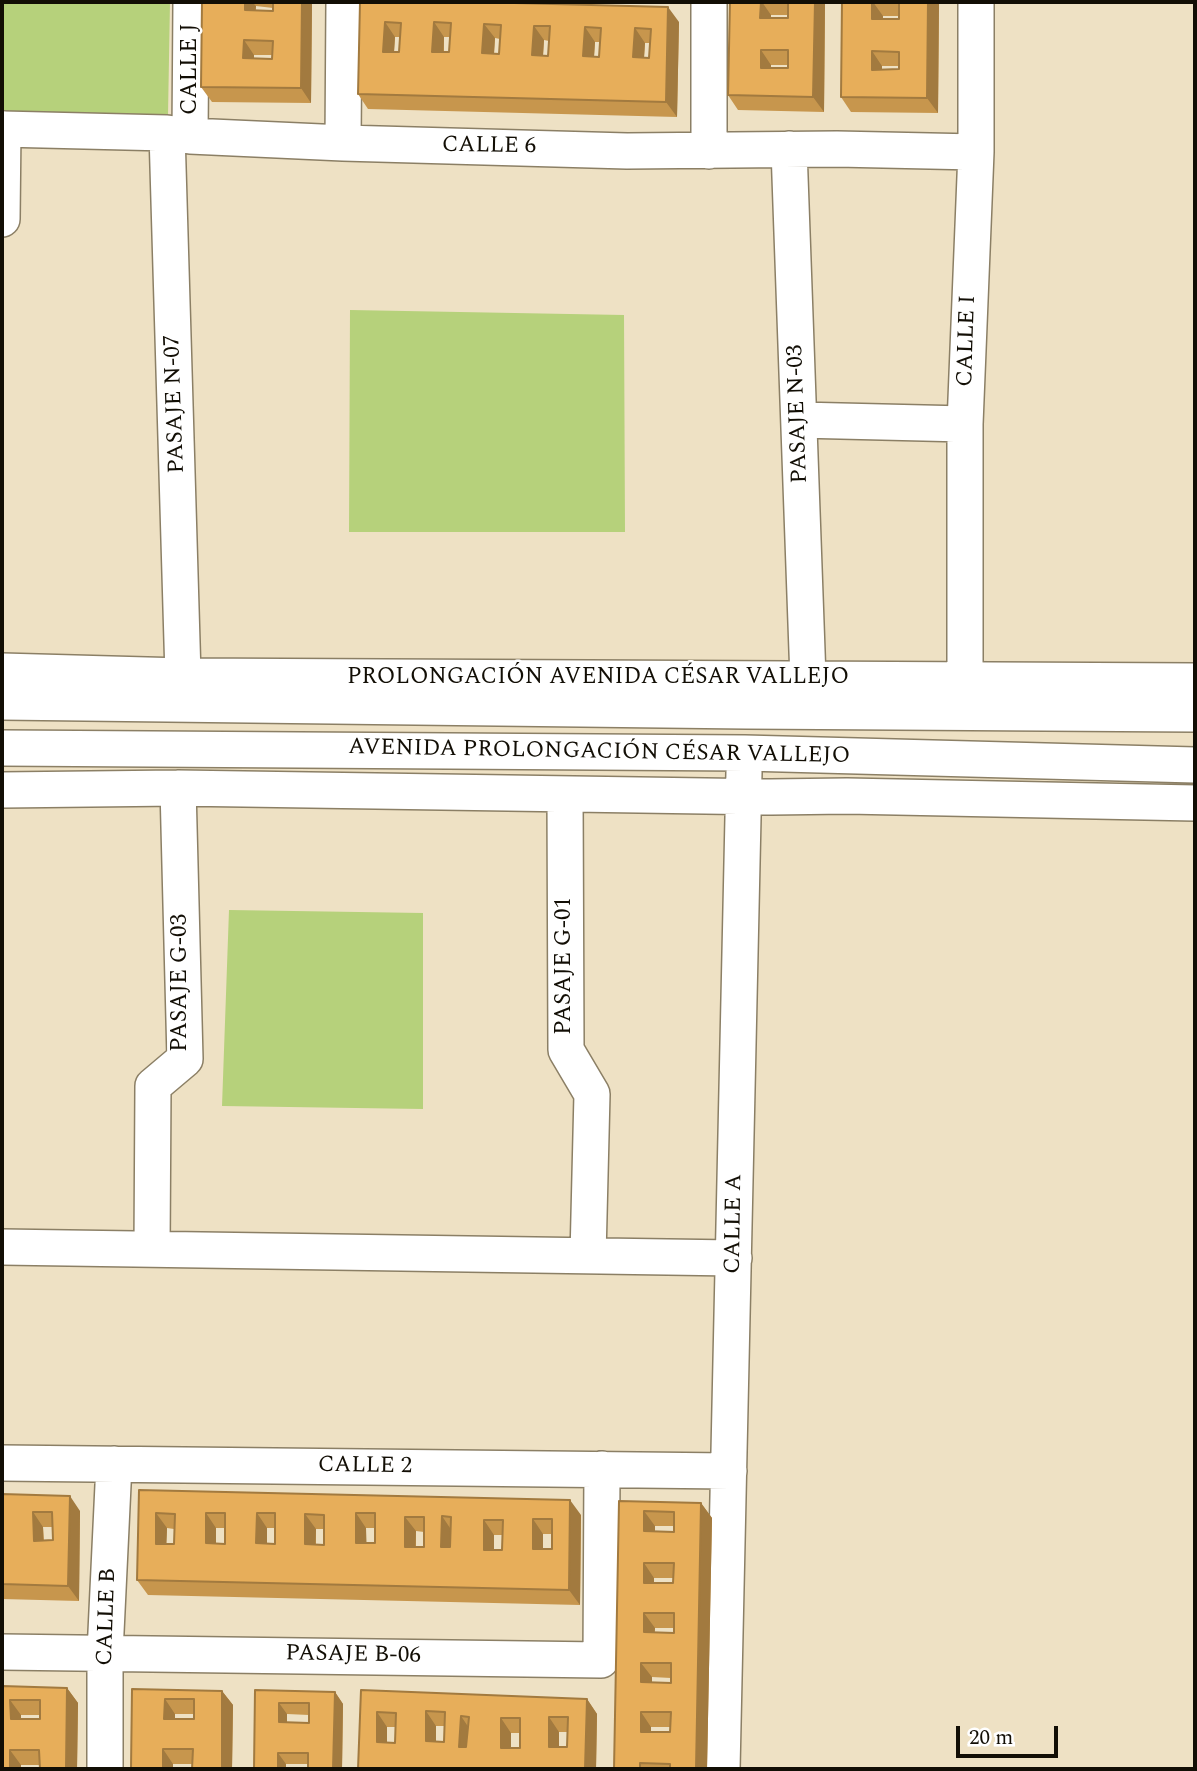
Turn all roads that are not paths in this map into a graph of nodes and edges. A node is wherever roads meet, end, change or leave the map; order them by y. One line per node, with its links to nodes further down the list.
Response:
1 (191, 2): 6 (street, CALLE J)
2 (344, 2): 7 (street)
3 (709, 2): 9 (street)
4 (976, 2): 10 (street, CALLE I)
5 (2, 129): 6 (street, CALLE 6); 11 (street)
6 (179, 134): 7 (street, CALLE 6); 15 (street, PASAJE N-07)
7 (343, 144): 9 (street, CALLE 6)
8 (789, 149): 9 (street, CALLE 6); 10 (street, CALLE 6); 12 (street, PASAJE N-03)
9 (709, 151)
10 (976, 152): 13 (street, CALLE I)
11 (2, 219)
12 (799, 420): 13 (street); 16 (street, PASAJE N-03)
13 (965, 424): 17 (street, CALLE I)
14 (2, 671): 15 (street, PROLONGACIÓN AVENIDA CÉSAR VALLEJO)
15 (183, 676): 19 (street, PROLONGACIÓN AVENIDA CÉSAR VALLEJO)
16 (808, 679): 17 (street, PROLONGACIÓN AVENIDA CÉSAR VALLEJO); 19 (street, PROLONGACIÓN AVENIDA CÉSAR VALLEJO)
17 (965, 680): 18 (street, PROLONGACIÓN AVENIDA CÉSAR VALLEJO)
18 (1195, 681)
19 (746, 695): 20 (street, AVENIDA PROLONGACIÓN CÉSAR VALLEJO); 21 (street, AVENIDA PROLONGACIÓN CÉSAR VALLEJO); 23 (street, CALLE A)
20 (2, 702)
21 (1195, 714)
22 (2, 748): 23 (street, AVENIDA PROLONGACIÓN CÉSAR VALLEJO)
23 (745, 753): 24 (street, AVENIDA PROLONGACIÓN CÉSAR VALLEJO); 28 (street, CALLE A)
24 (1195, 765)
25 (178, 788): 26 (street, AVENIDA PROLONGACIÓN CÉSAR VALLEJO); 27 (street, AVENIDA PROLONGACIÓN CÉSAR VALLEJO); 31 (street, PASAJE G-03)
26 (2, 790)
27 (565, 794): 28 (street, AVENIDA PROLONGACIÓN CÉSAR VALLEJO); 32 (street, PASAJE G-01)
28 (744, 796): 29 (street, AVENIDA PROLONGACIÓN CÉSAR VALLEJO); 33 (street, CALLE A)
29 (1195, 803)
30 (2, 1247): 31 (street)
31 (152, 1249): 32 (street)
32 (588, 1256): 33 (street)
33 (734, 1258): 37 (street, CALLE A)
34 (2, 1463): 35 (street, CALLE 2)
35 (114, 1464): 36 (street, CALLE 2); 39 (street, CALLE B)
36 (602, 1469): 37 (street, CALLE 2); 39 (street, PASAJE B-06)
37 (729, 1471): 41 (street, CALLE A)
38 (2, 1652): 39 (street, PASAJE B-06)
39 (105, 1653): 40 (street, CALLE B)
40 (105, 1769)
41 (722, 1769)

